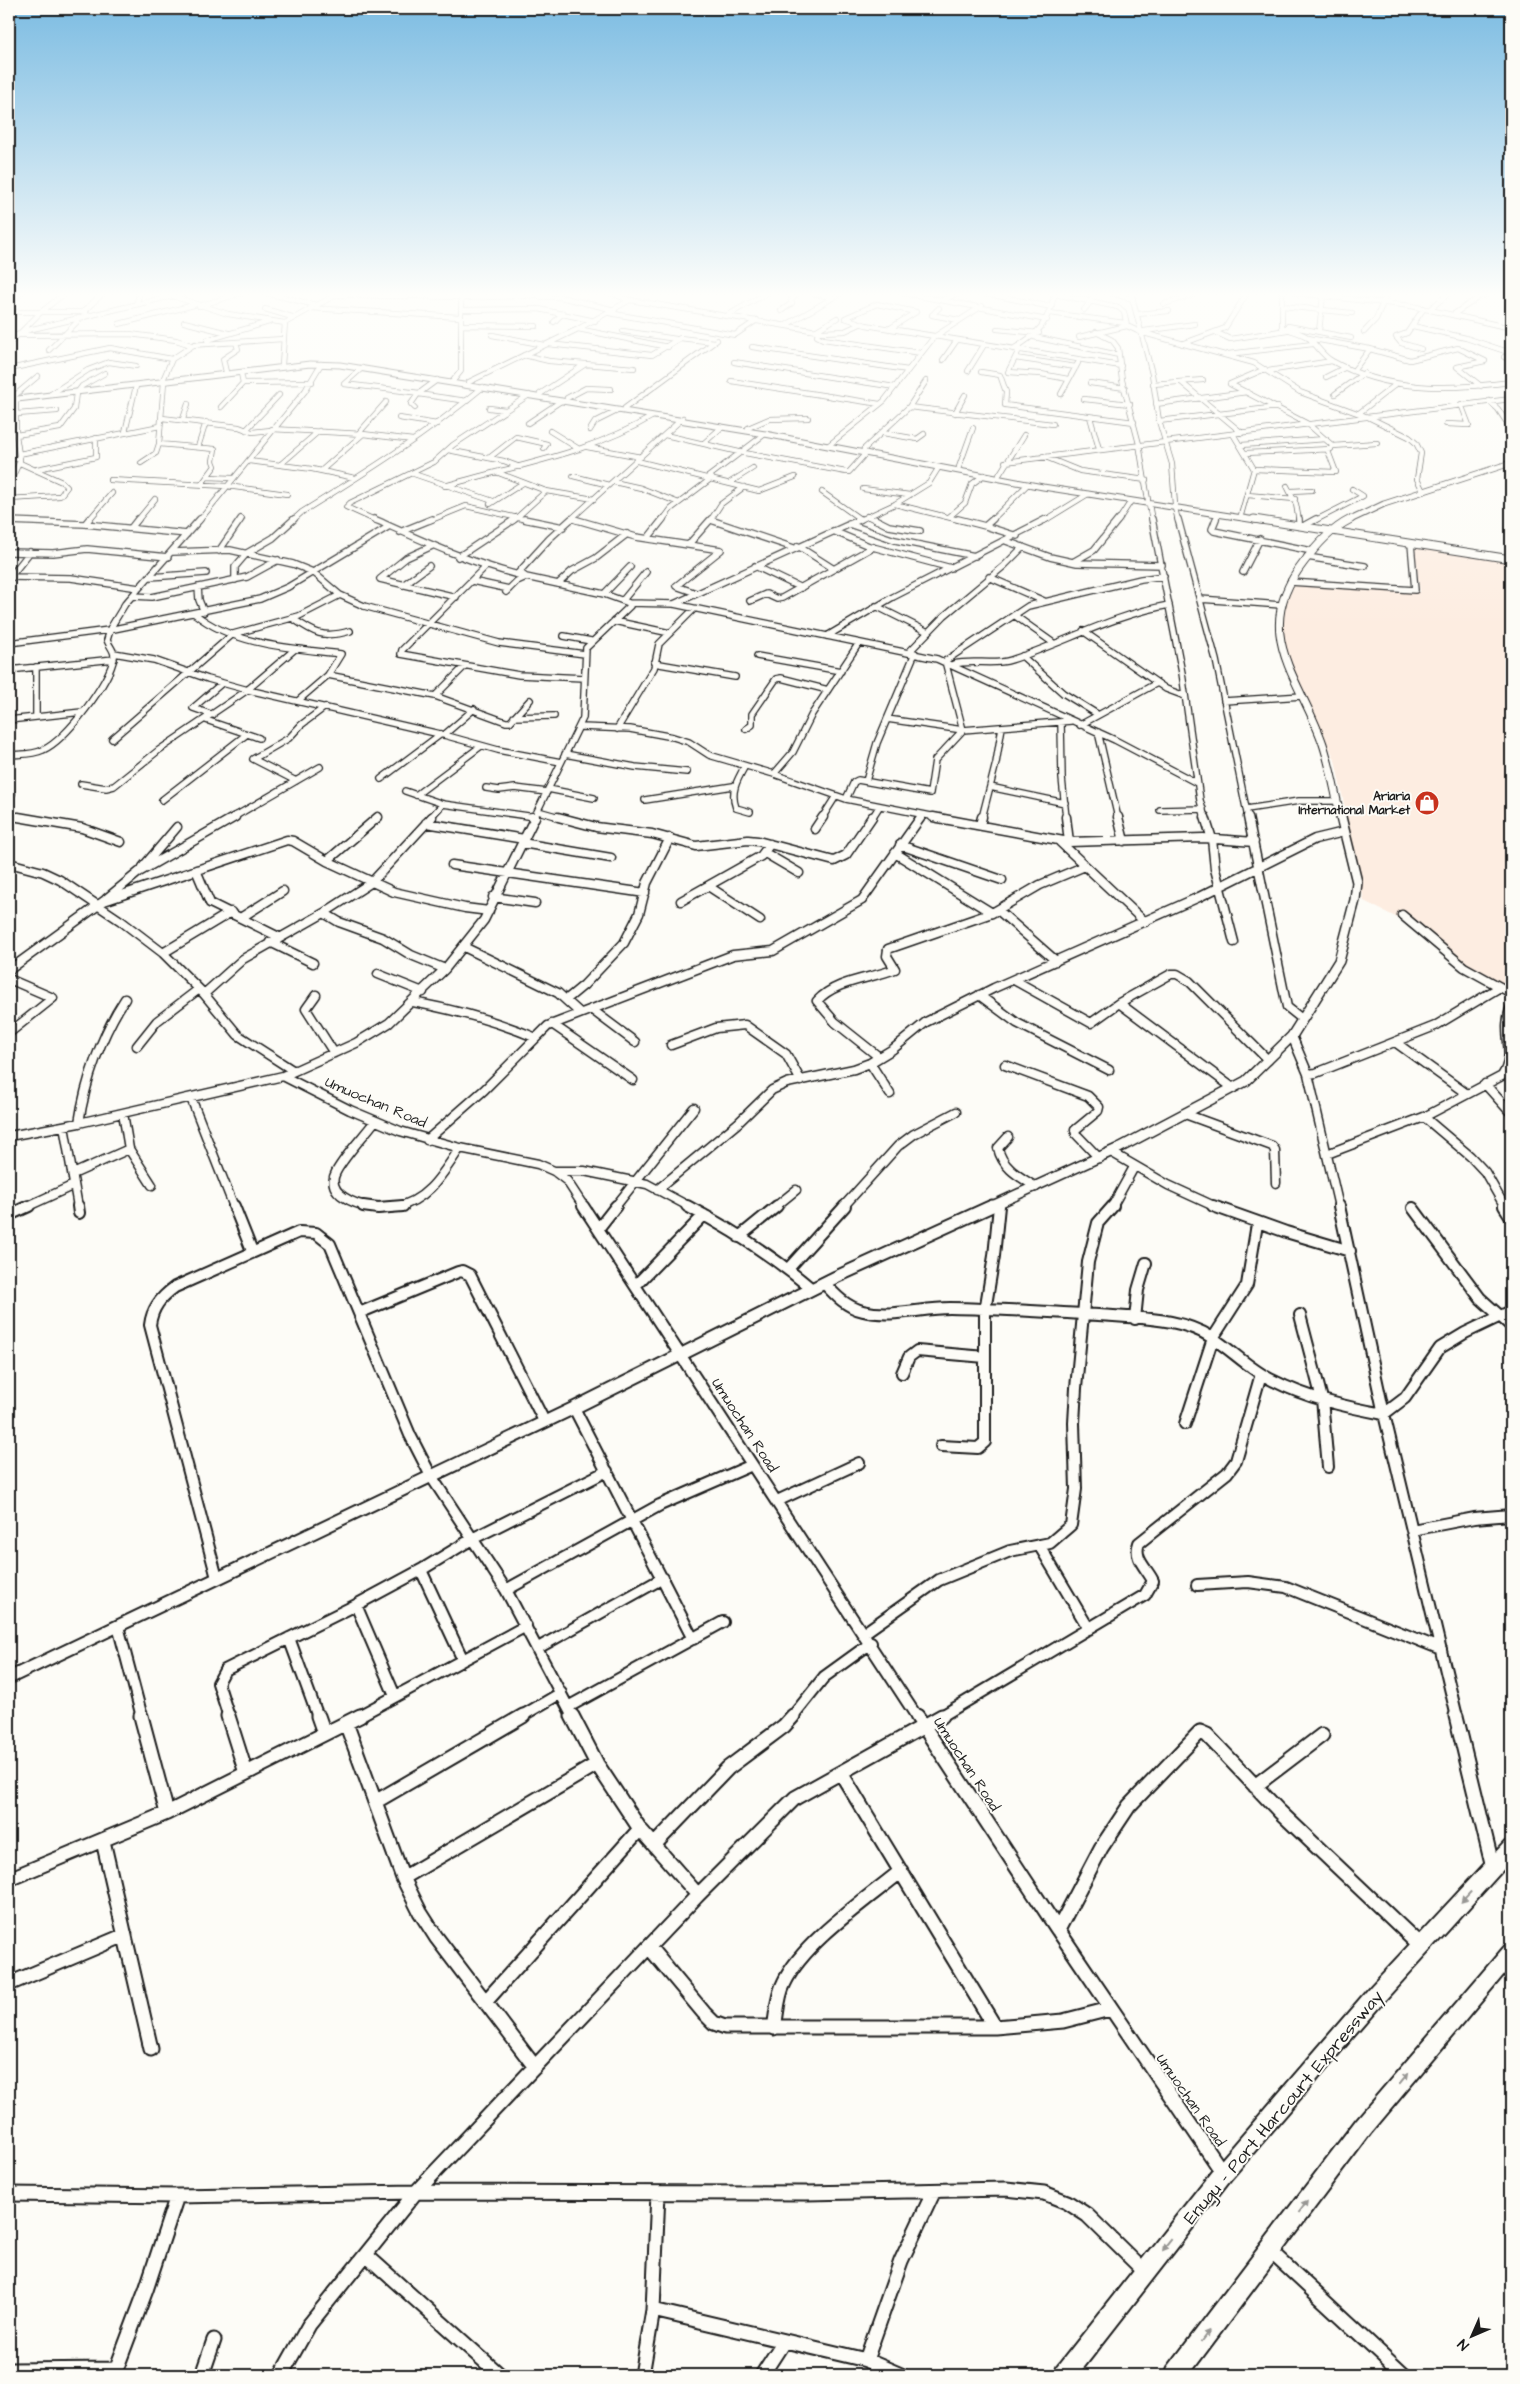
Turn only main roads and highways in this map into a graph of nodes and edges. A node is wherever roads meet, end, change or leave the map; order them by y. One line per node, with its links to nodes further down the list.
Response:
1 (587, 404): 3 (main road)
2 (596, 404): 3 (main road)
3 (681, 419): 4 (main road); 4 (main road)
4 (830, 444): 5 (main road)
5 (866, 451): 7 (main road); 7 (main road)
6 (1511, 463): 9 (main road)
7 (1148, 502): 8 (main road)
8 (1175, 506): 9 (main road); 9 (main road)
9 (1333, 531): 10 (main road); 10 (main road); 11 (main road)
10 (1511, 557)
11 (9, 1678)
12 (1511, 1848): 14 (highway, Enugu - Port Harcourt Expressway, one-way to 14)
13 (1511, 1952): 15 (highway, one-way to 13)
14 (1065, 2375)
15 (1176, 2375)

